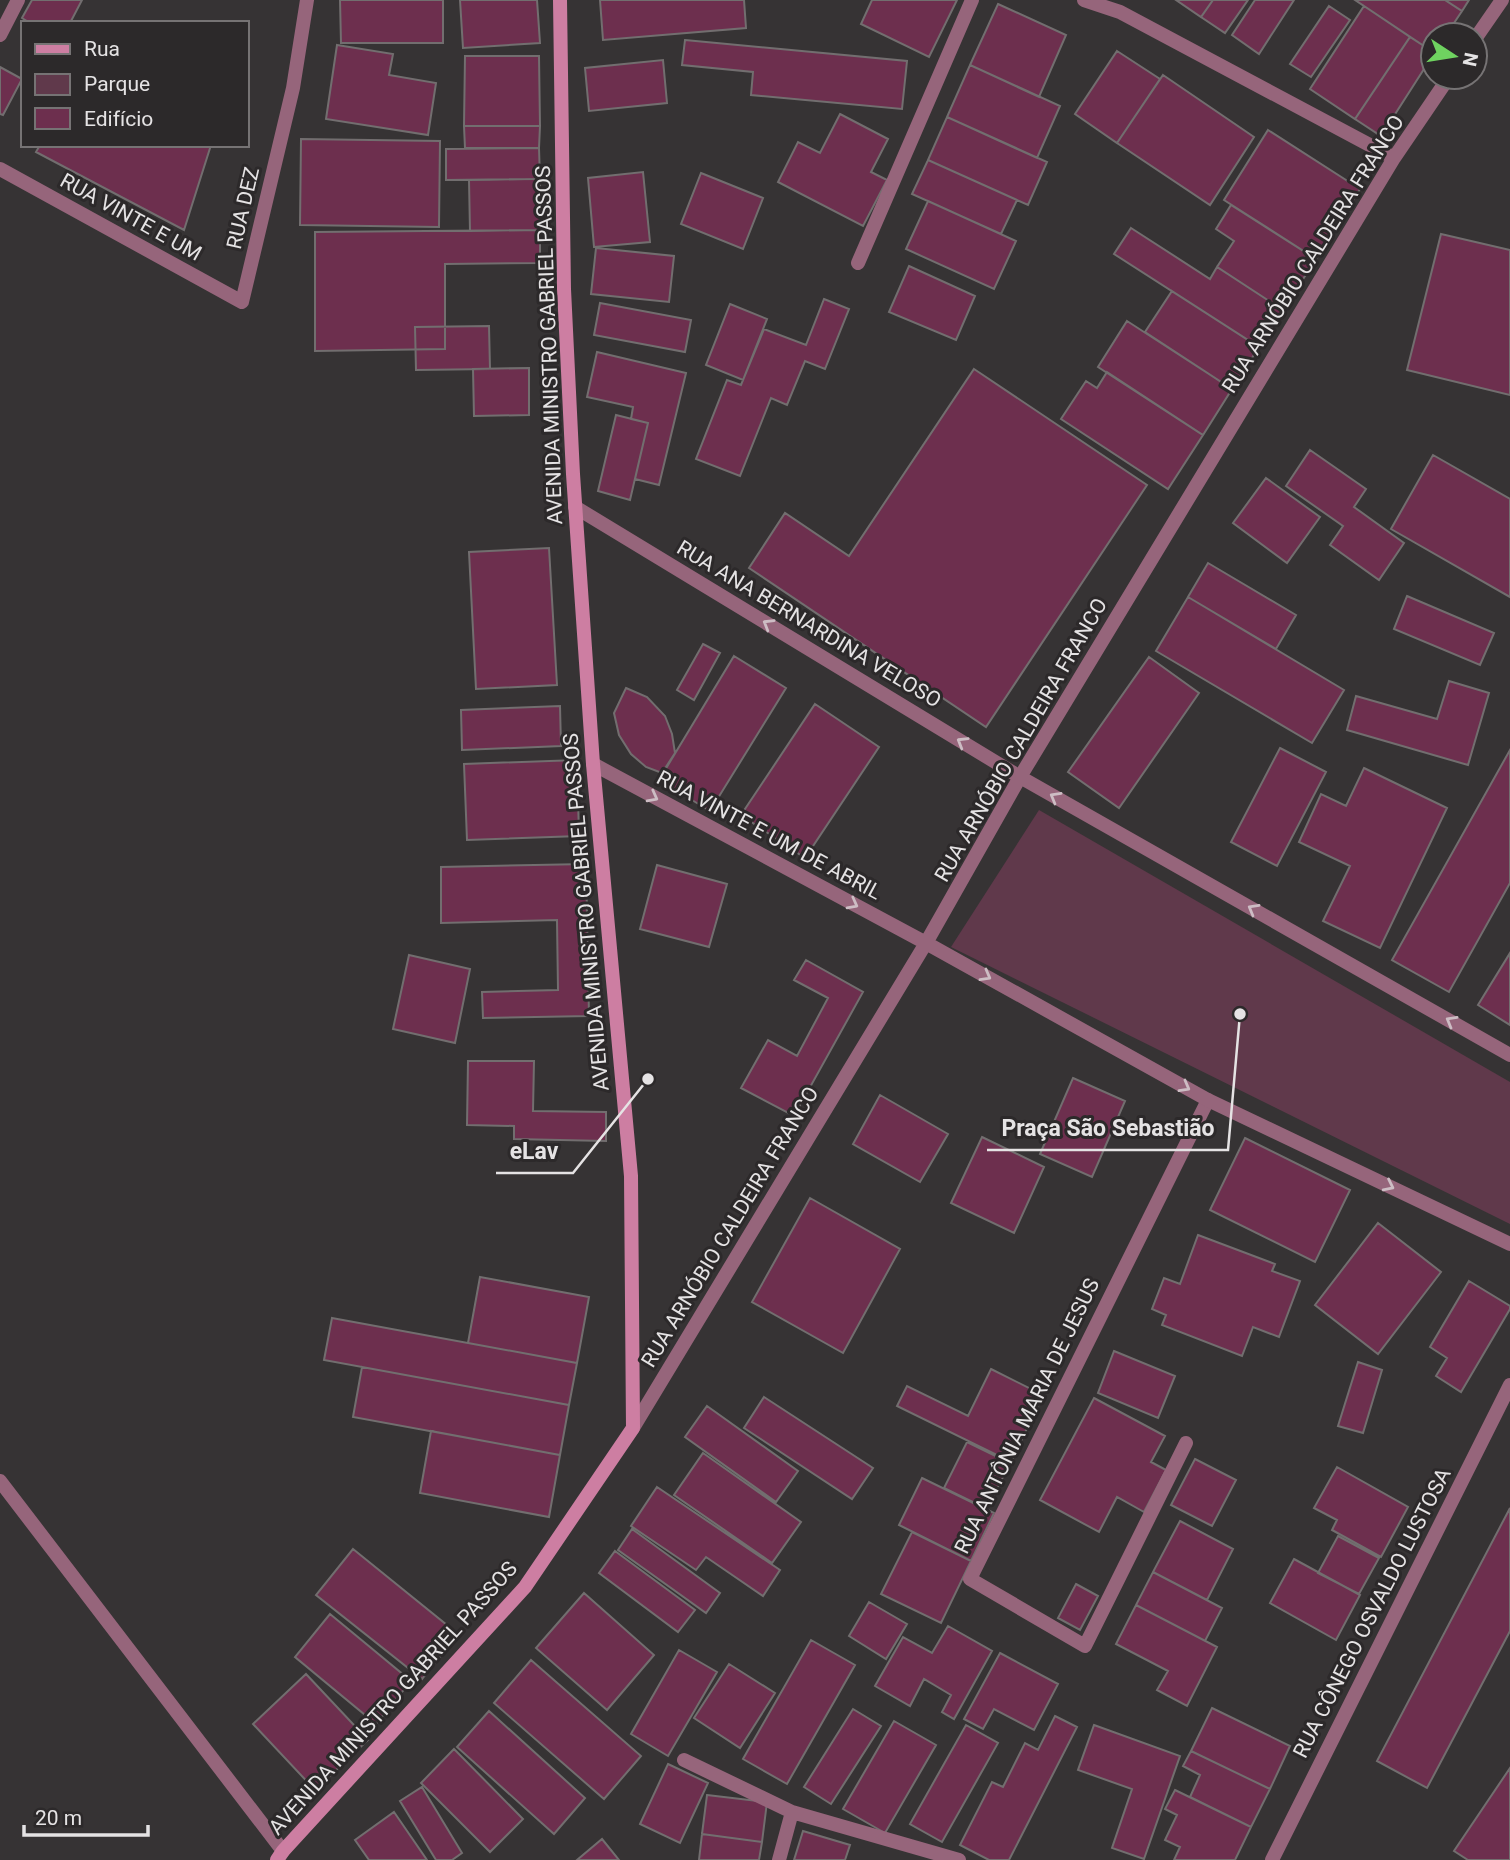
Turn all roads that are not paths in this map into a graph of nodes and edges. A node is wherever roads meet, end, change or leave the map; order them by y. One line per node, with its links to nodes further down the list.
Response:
1 (18, 0): 8 (street)
2 (307, 0): 13 (street, RUA DEZ)
3 (560, 0): 14 (main road, AVENIDA MINISTRO GABRIEL PASSOS)
4 (972, 0): 12 (street)
5 (1084, 0): 10 (street)
6 (1502, 0): 7 (street)
7 (1487, 21)
8 (0, 35)
9 (1439, 91): 10 (street, RUA ARNÓBIO CALDEIRA FRANCO)
10 (1394, 158): 16 (street, RUA ARNÓBIO CALDEIRA FRANCO)
11 (0, 169): 13 (street, RUA VINTE E UM)
12 (858, 263)
13 (242, 302)
14 (575, 507): 15 (main road, AVENIDA MINISTRO GABRIEL PASSOS); 16 (street, RUA ANA BERNARDINA VELOSO, one-way to 14)
15 (593, 764): 17 (street, RUA VINTE E UM DE ABRIL, one-way to 17); 22 (main road, AVENIDA MINISTRO GABRIEL PASSOS)
16 (1020, 777): 17 (street, RUA ARNÓBIO CALDEIRA FRANCO); 18 (street, RUA ANA BERNARDINA VELOSO, one-way to 16)
17 (926, 943): 19 (street, RUA VINTE E UM DE ABRIL, one-way to 19); 22 (street, RUA ARNÓBIO CALDEIRA FRANCO)
18 (1510, 1055)
19 (1208, 1100): 20 (street, RUA VINTE E UM DE ABRIL, one-way to 20); 23 (street, RUA ANTÔNIA MARIA DE JESUS)
20 (1510, 1244)
21 (1510, 1385): 30 (street, RUA CÔNEGO OSVALDO LUSTOSA)
22 (633, 1428): 27 (main road, AVENIDA MINISTRO GABRIEL PASSOS)
23 (1186, 1443)
24 (0, 1482): 27 (street)
25 (684, 1760): 26 (street)
26 (792, 1812): 28 (street); 29 (street)
27 (280, 1855)
28 (779, 1860)
29 (959, 1860)
30 (1272, 1860)

